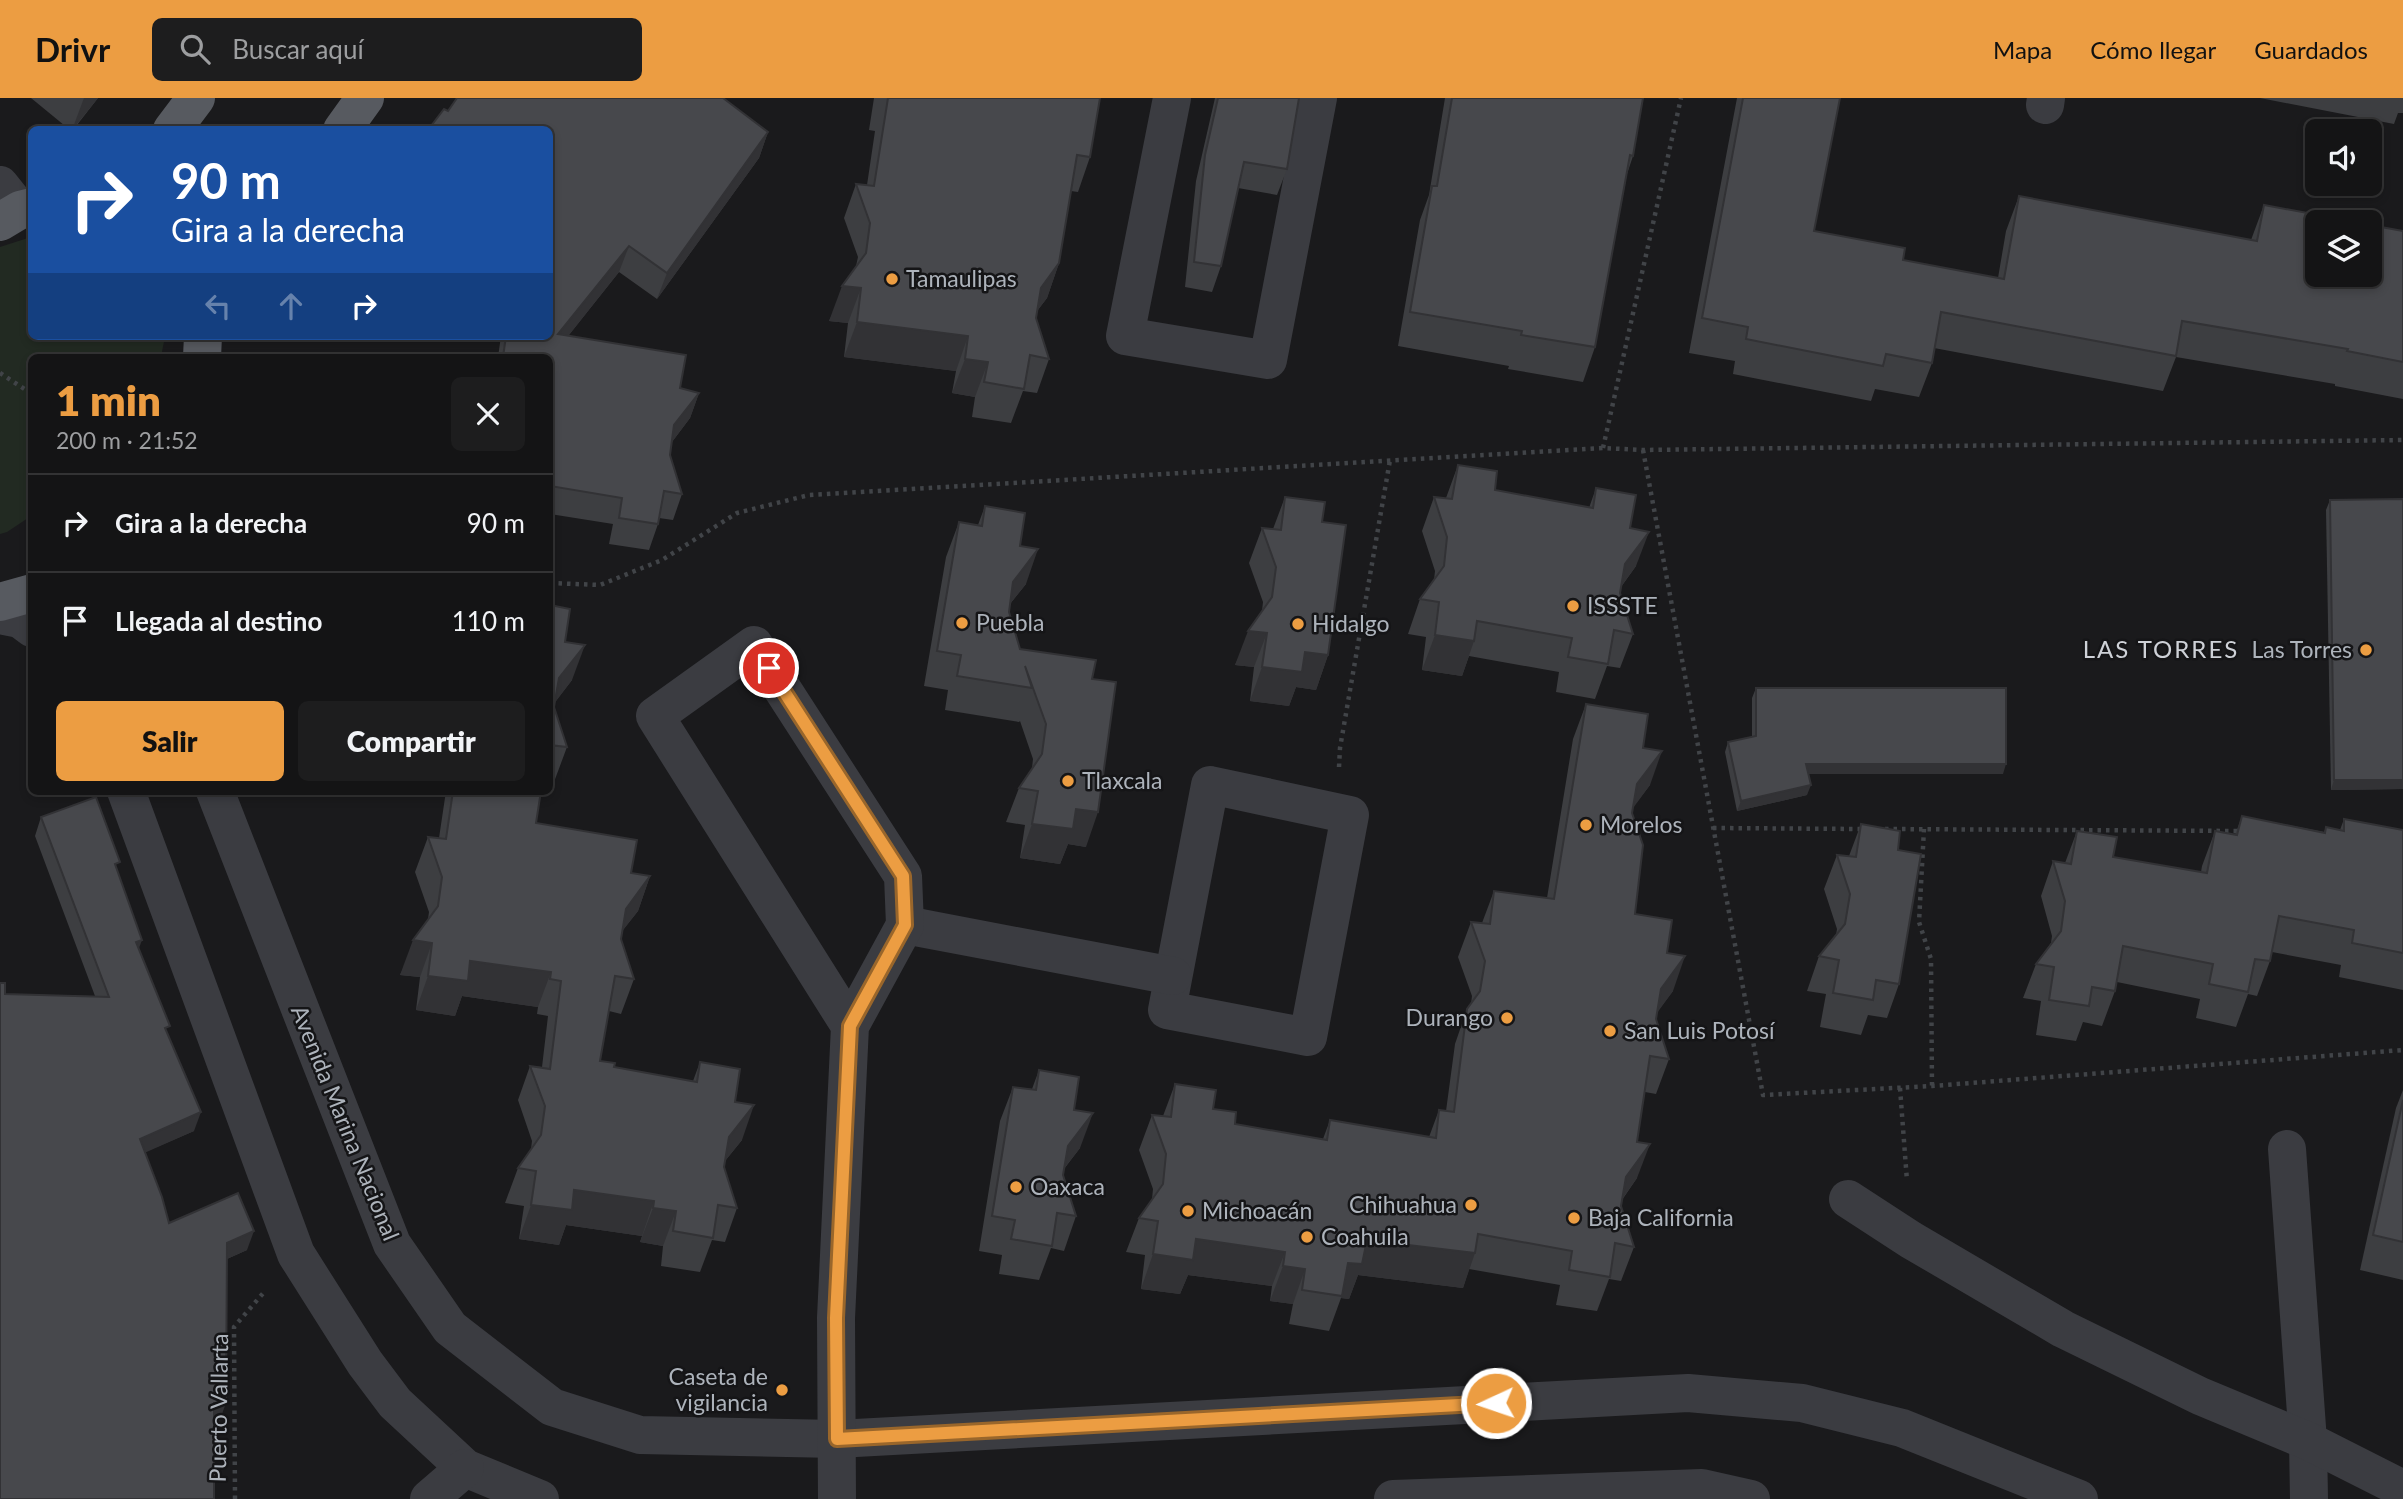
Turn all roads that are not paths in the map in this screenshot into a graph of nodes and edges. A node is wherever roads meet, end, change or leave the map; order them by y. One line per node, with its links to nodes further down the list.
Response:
1 (195, 98): 5 (main road)
2 (365, 98): 6 (main road)
3 (1172, 98): 4 (street)
4 (1318, 98)
5 (175, 126)
6 (344, 126)
7 (28, 594): 8 (main road)
8 (0, 602)
9 (0, 615): 10 (street)
10 (28, 625)
11 (127, 795): 20 (street)
12 (217, 795): 18 (street, Avenida Marina Nacional)
13 (905, 925): 14 (street); 15 (street); 15 (street)
14 (1173, 976): 14 (street)
15 (850, 1026): 18 (street)
16 (2287, 1149): 19 (street)
17 (1848, 1199): 19 (street)
18 (837, 1439): 25 (street); 28 (street, Avenida Marina Nacional)
19 (2308, 1441): 21 (street); 29 (street)
20 (466, 1468): 23 (street); 24 (street)
21 (2403, 1489)
22 (1702, 1494): 26 (street); 27 (street)
23 (429, 1499)
24 (540, 1499)
25 (837, 1499)
26 (1393, 1499)
27 (1751, 1499)
28 (2079, 1499)
29 (2309, 1499)

